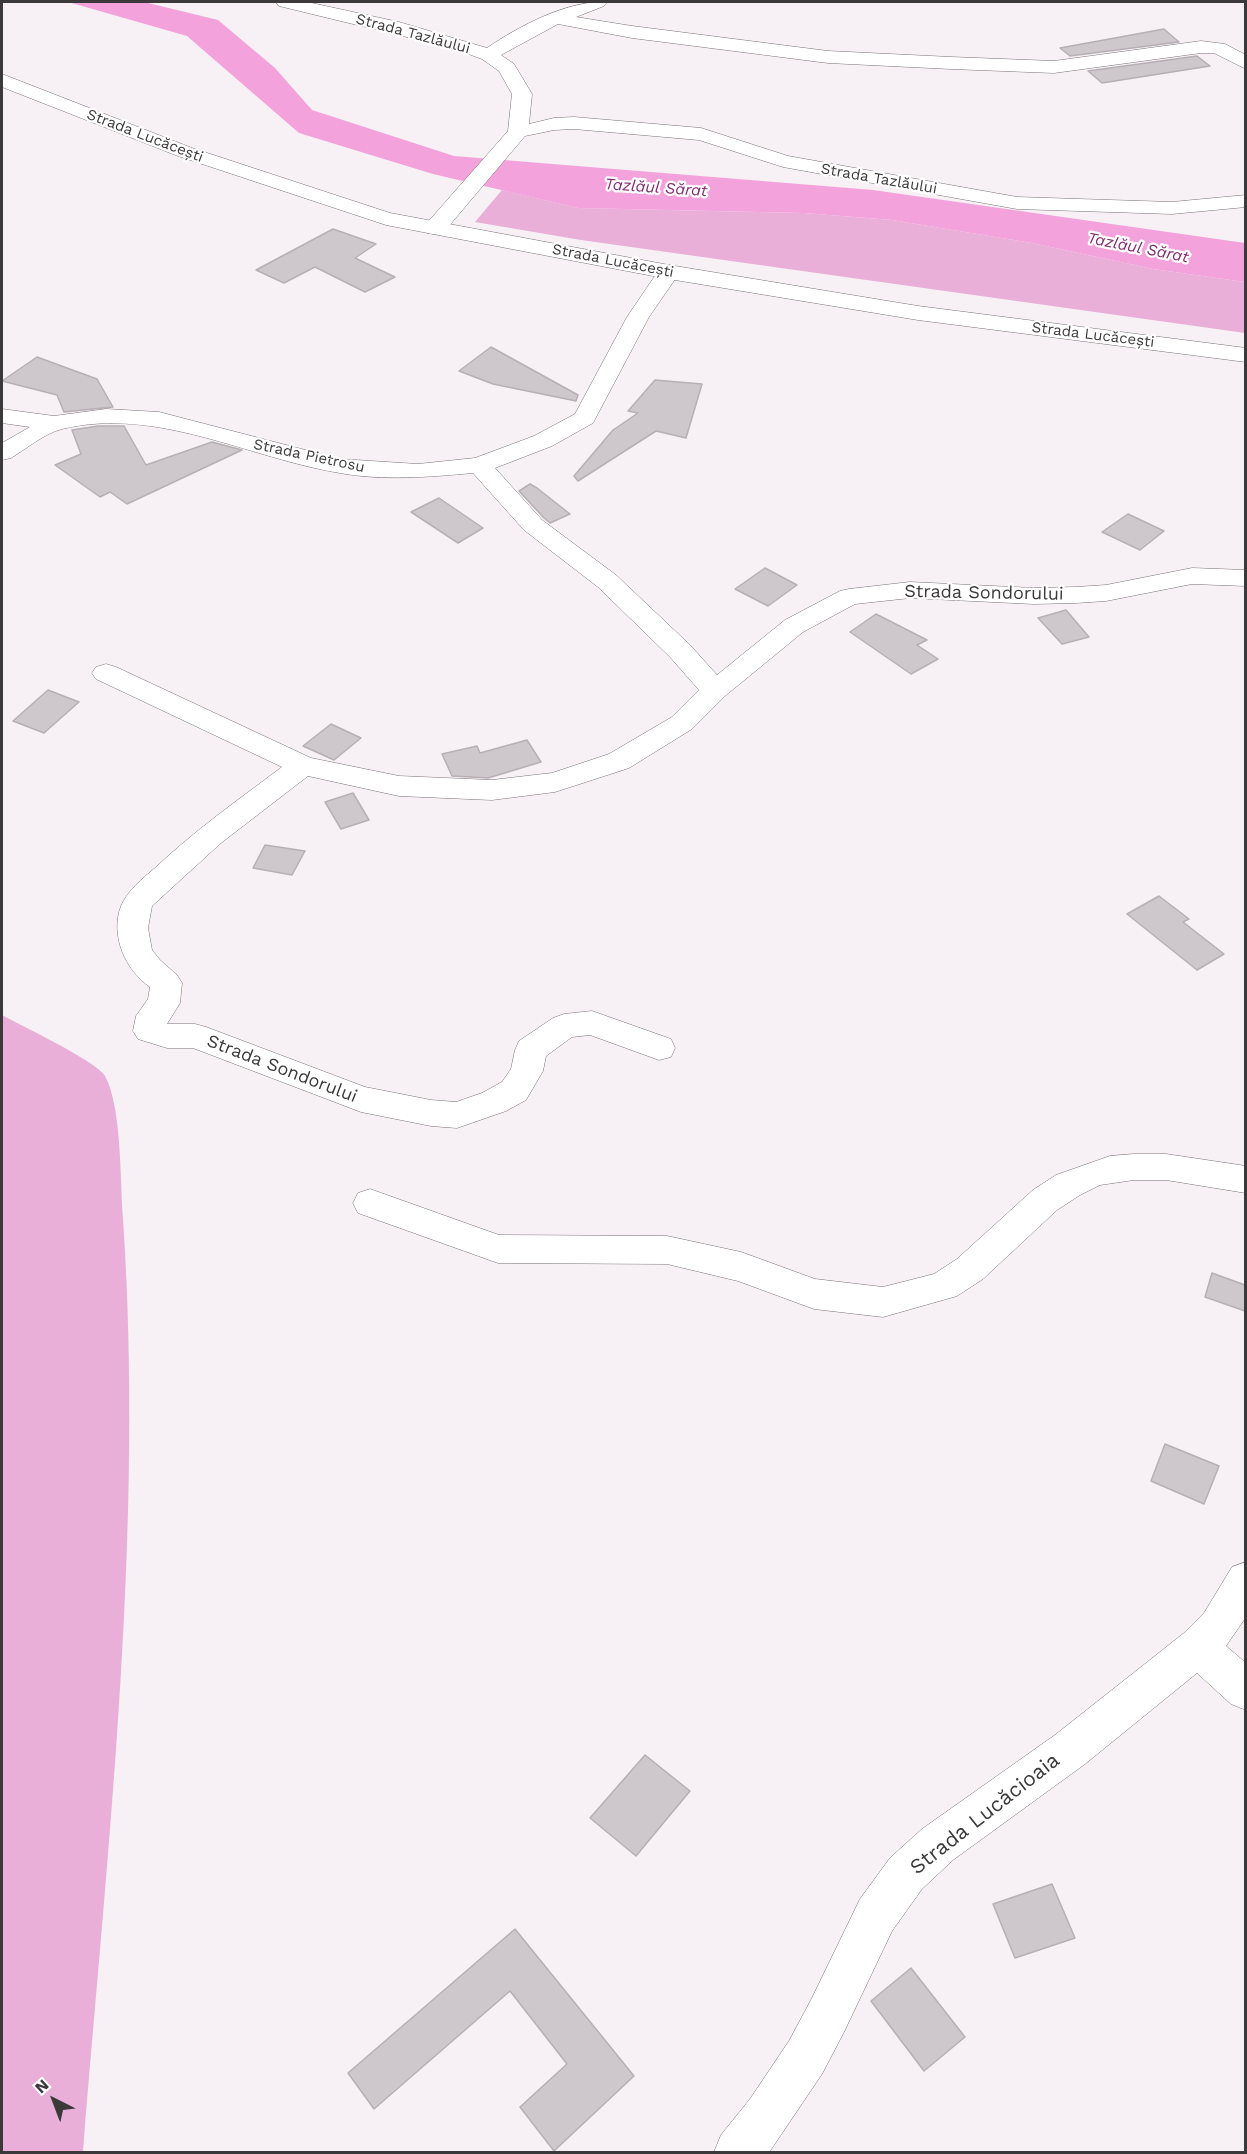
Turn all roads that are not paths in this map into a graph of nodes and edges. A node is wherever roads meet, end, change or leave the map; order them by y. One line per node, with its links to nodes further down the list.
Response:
1 (285, 2): 4 (street, Strada Tazlăului)
2 (598, 2): 3 (street)
3 (553, 18): 4 (street); 5 (street)
4 (489, 56): 7 (street, Strada Tazlăului)
5 (1245, 63)
6 (2, 80): 9 (street, Strada Lucăcești)
7 (518, 132): 8 (street, Strada Tazlăului); 9 (street)
8 (1245, 201)
9 (435, 228): 10 (street, Strada Lucăcești)
10 (669, 272): 11 (street, Strada Lucăcești); 15 (street, Strada Pietrosu)
11 (1245, 354)
12 (2, 416): 13 (street, Strada Pietrosu)
13 (54, 423): 14 (street); 15 (street, Strada Pietrosu)
14 (2, 453)
15 (479, 465): 18 (street)
16 (1245, 578): 18 (street, Strada Sondorului)
17 (106, 673): 19 (street, Strada Sondorului)
18 (715, 690): 19 (street, Strada Sondorului)
19 (303, 766): 20 (street, Strada Sondorului)
20 (659, 1048)
21 (1245, 1180): 22 (street)
22 (370, 1203)
23 (1245, 1580): 24 (street, Strada Lucăcioaia)
24 (1198, 1647): 25 (street); 26 (street, Strada Lucăcioaia)
25 (1245, 1690)
26 (738, 2152)

